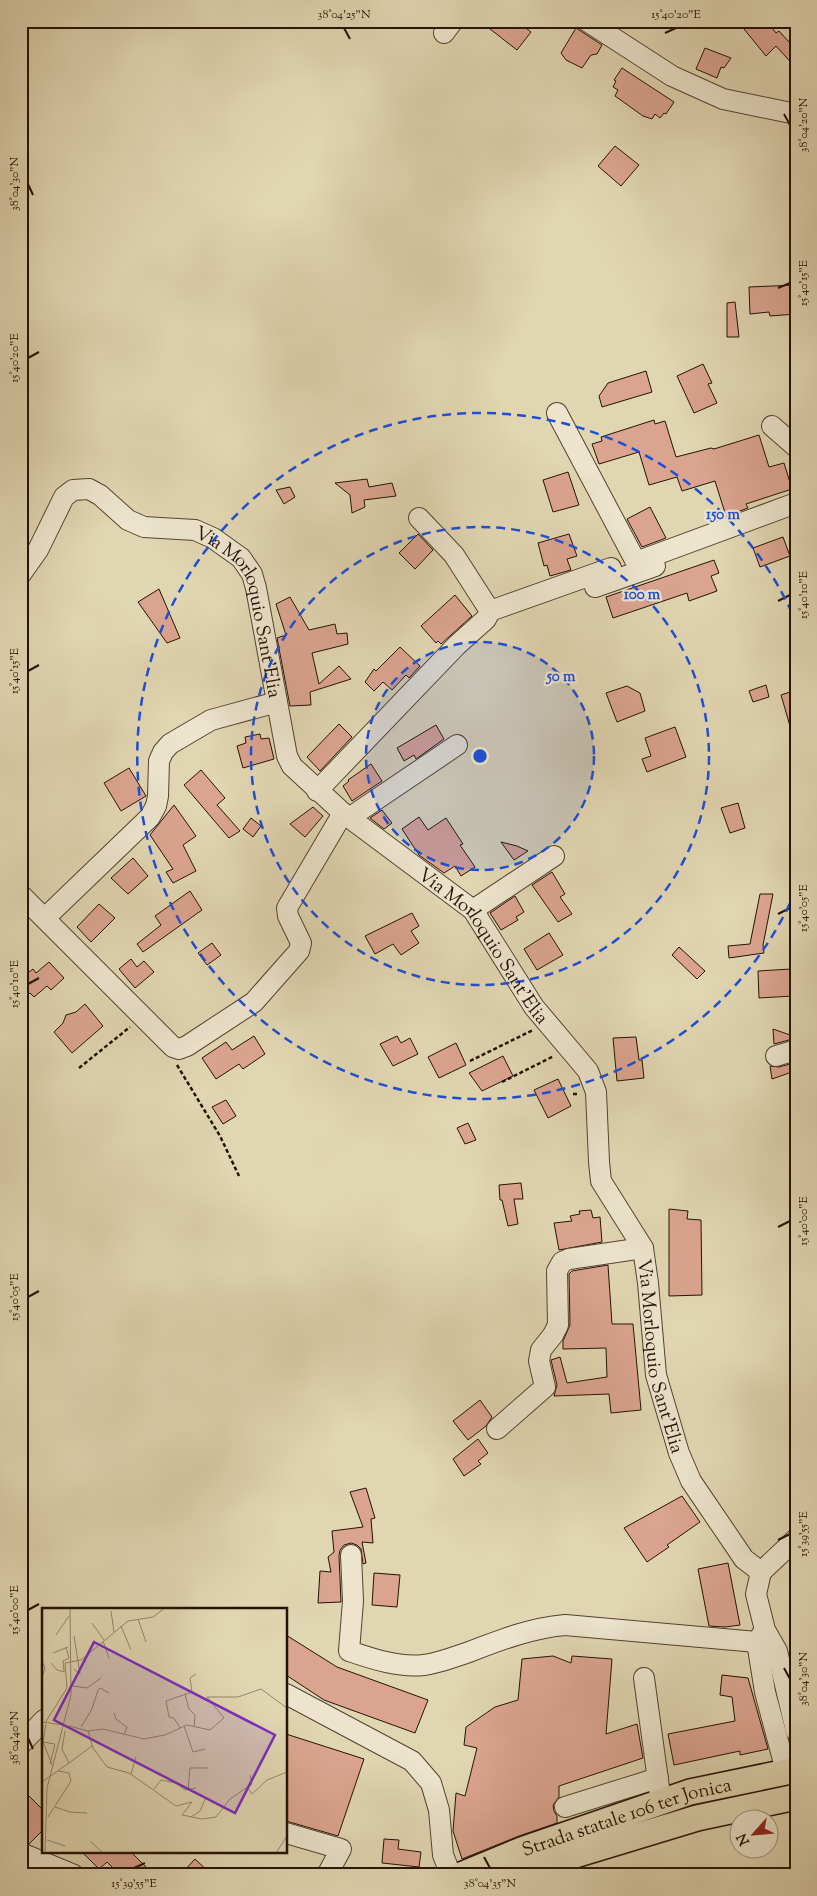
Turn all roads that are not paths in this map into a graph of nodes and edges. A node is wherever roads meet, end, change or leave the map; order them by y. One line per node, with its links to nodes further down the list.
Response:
1 (587, 21): 2 (street)
2 (796, 114)
3 (557, 413): 6 (street)
4 (772, 426): 5 (street)
5 (796, 447)
6 (796, 503)
7 (796, 516): 11 (street)
8 (419, 518): 12 (street)
9 (615, 566): 12 (street)
10 (21, 574): 13 (street, Via Morloquio Sant'Elia)
11 (596, 587)
12 (490, 611): 15 (street)
13 (277, 702): 15 (street, Via Morloquio Sant'Elia); 20 (street)
14 (457, 745): 16 (street)
15 (317, 791): 16 (street, Via Morloquio Sant'Elia)
16 (346, 815): 19 (street, Via Morloquio Sant'Elia); 20 (street)
17 (554, 856): 19 (street)
18 (21, 894): 20 (street)
19 (473, 910): 23 (street, Via Morloquio Sant'Elia)
20 (45, 918)
21 (796, 1050): 22 (street)
22 (776, 1056)
23 (643, 1248): 24 (street); 27 (street, Via Morloquio Sant'Elia)
24 (497, 1429)
25 (796, 1538): 27 (street)
26 (351, 1555): 28 (street)
27 (760, 1572): 28 (street)
28 (761, 1636): 32 (street); 34 (street)
29 (644, 1678): 35 (street)
30 (288, 1695): 43 (street)
31 (42, 1722): 33 (street)
32 (796, 1731)
33 (21, 1744)
34 (791, 1771): 37 (main road, Strada statale 106 ter Jonica)
35 (658, 1778): 37 (street); 38 (street)
36 (796, 1798): 45 (main road, Strada statale 106 ter Jonica)
37 (661, 1802): 44 (main road, Strada statale 106 ter Jonica)
38 (564, 1807)
39 (288, 1834): 42 (street)
40 (21, 1853): 41 (street)
41 (74, 1875)
42 (328, 1875)
43 (451, 1875)
44 (461, 1875)
45 (517, 1875)

